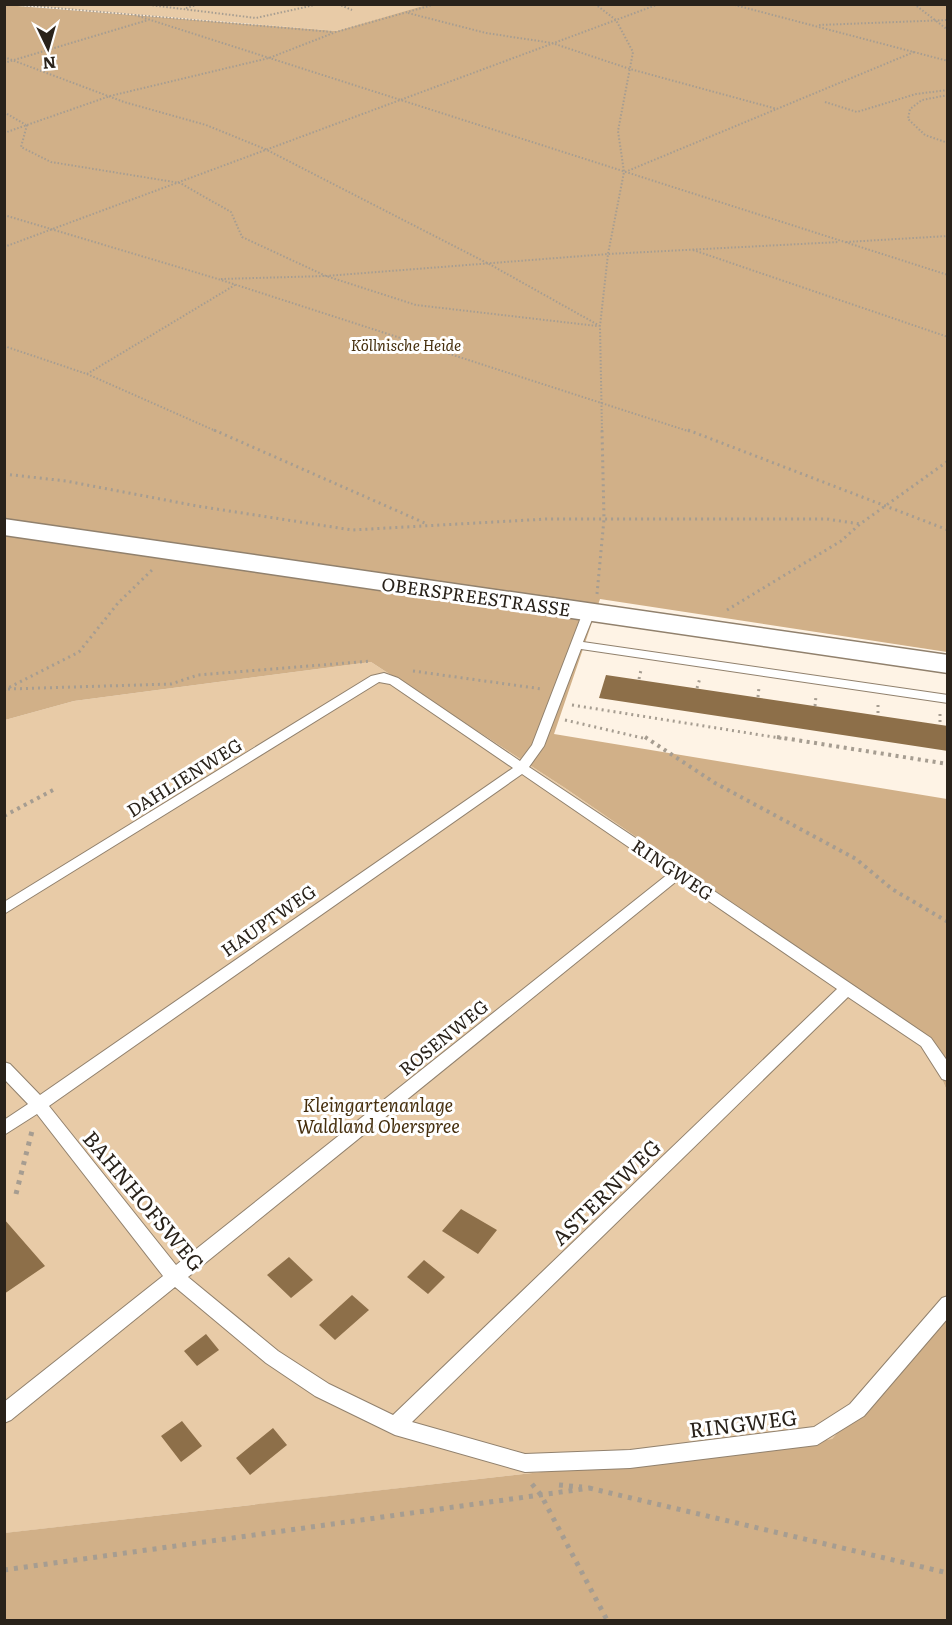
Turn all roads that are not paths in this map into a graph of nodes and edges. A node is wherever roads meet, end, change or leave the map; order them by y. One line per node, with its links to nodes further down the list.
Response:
1 (4, 527): 2 (main road, OBERSPREESTRASSE)
2 (589, 612): 3 (lane, HAUPTWEG); 4 (main road, OBERSPREESTRASSE)
3 (578, 645): 6 (lane); 7 (lane, HAUPTWEG)
4 (948, 664)
5 (384, 677): 7 (lane, RINGWEG); 9 (lane, DAHLIENWEG)
6 (948, 699)
7 (521, 769): 8 (lane, RINGWEG); 13 (lane, HAUPTWEG)
8 (679, 872): 10 (lane, RINGWEG); 15 (lane, ROSENWEG)
9 (4, 909)
10 (847, 988): 12 (lane, RINGWEG); 18 (lane, ASTERNWEG)
11 (4, 1068): 13 (lane, BAHNHOFSWEG)
12 (948, 1075)
13 (39, 1105): 14 (lane, HAUPTWEG); 15 (lane, BAHNHOFSWEG)
14 (4, 1129)
15 (175, 1277): 17 (lane, ROSENWEG); 18 (lane, BAHNHOFSWEG)
16 (948, 1304): 19 (lane, RINGWEG)
17 (4, 1414)
18 (395, 1426): 19 (lane, BAHNHOFSWEG)
19 (525, 1463)

